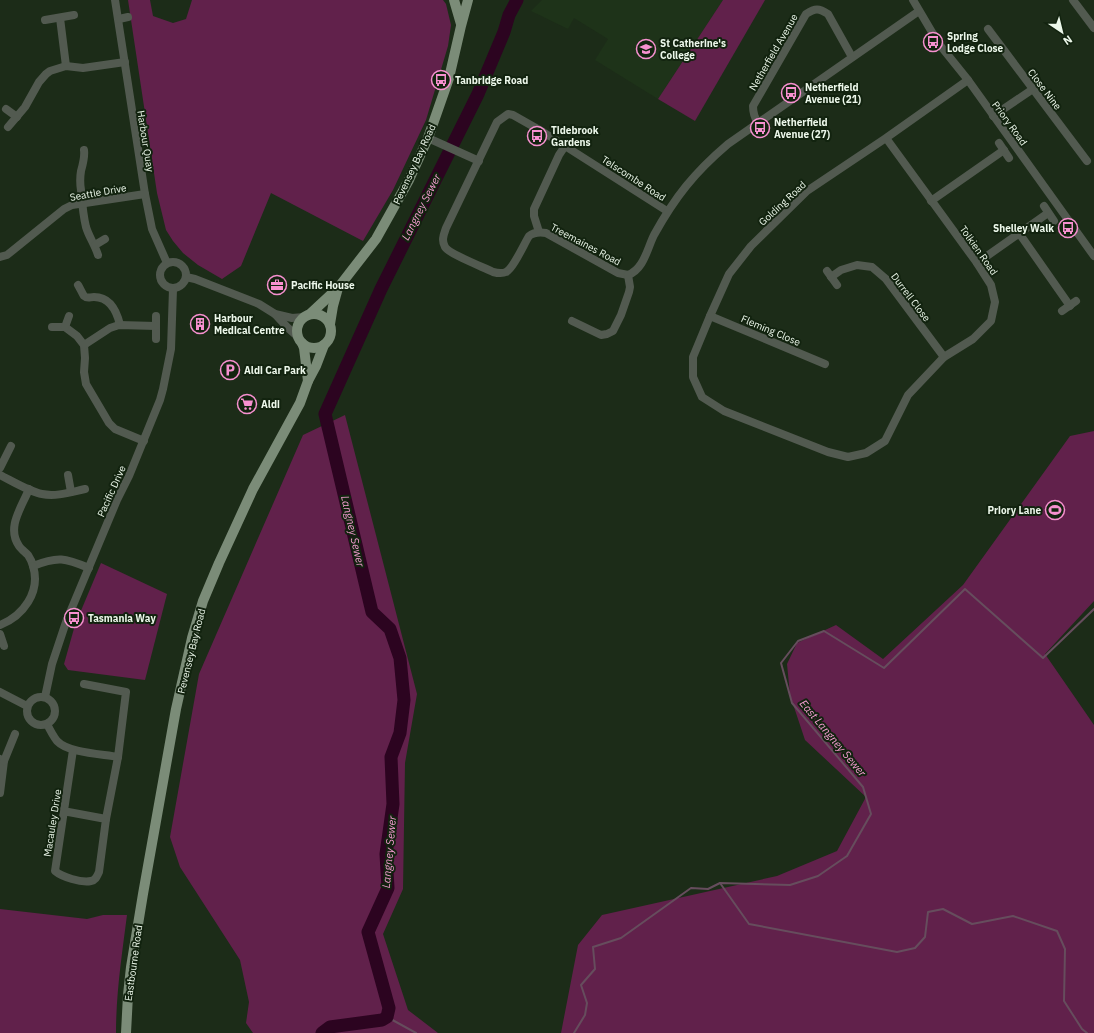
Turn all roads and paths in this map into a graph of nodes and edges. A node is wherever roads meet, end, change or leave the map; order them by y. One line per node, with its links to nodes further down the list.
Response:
1 (116, 0): 10 (street, Harbour Quay)
2 (454, 0): 12 (main road, Pevensey Bay Road)
3 (468, 0): 12 (main road, Pevensey Bay Road)
4 (913, 0): 6 (street, Priory Road)
5 (1076, 1): 14 (street)
6 (919, 10): 15 (street); 18 (street, Priory Road)
7 (74, 15): 9 (street)
8 (128, 17): 10 (street)
9 (60, 18): 11 (street); 17 (street)
10 (119, 19): 16 (street, Harbour Quay)
11 (45, 20)
12 (461, 26): 25 (main road, Pevensey Bay Road)
13 (988, 28): 19 (street, Close Nine)
14 (1094, 28)
15 (852, 57): 23 (street); 23 (street, Netherfield Avenue)
16 (125, 62): 17 (street); 34 (street, Harbour Quay)
17 (66, 66): 22 (street)
18 (968, 80): 21 (street, Priory Road); 26 (street, Golding Road)
19 (1033, 89): 21 (street); 32 (street, Close Nine)
20 (6, 109): 22 (street)
21 (993, 116): 44 (street, Priory Road)
22 (17, 117): 24 (street)
23 (758, 123): 37 (street)
24 (8, 127)
25 (428, 138): 31 (street); 52 (main road, Pevensey Bay Road)
26 (886, 138): 35 (street, Tolkien Road); 59 (street, Golding Road)
27 (565, 146): 31 (street, Telscombe Road); 37 (street, Telscombe Road); 39 (street)
28 (84, 150): 30 (street)
29 (1009, 158): 35 (street)
30 (84, 161): 33 (street); 36 (street)
31 (479, 161): 39 (street, Treemaines Road)
32 (1087, 161)
33 (93, 163)
34 (145, 194): 36 (street, Seattle Drive); 46 (street, Harbour Quay)
35 (931, 201): 47 (street, Tolkien Road)
36 (82, 204): 42 (street); 45 (street, Seattle Drive)
37 (667, 211): 48 (street)
38 (1054, 221): 40 (street)
39 (539, 232): 48 (street, Treemaines Road)
40 (1019, 234): 47 (street); 54 (street)
41 (105, 239): 42 (street)
42 (94, 245): 43 (street)
43 (98, 255)
44 (1094, 256)
45 (0, 257)
46 (167, 263): 49 (street); 53 (street)
47 (977, 263): 70 (street, Tolkien Road)
48 (628, 275): 60 (street)
49 (186, 277): 53 (street); 55 (street)
50 (78, 284): 62 (street)
51 (837, 285): 70 (street, Durrell Close)
52 (338, 288): 58 (main road, Pevensey Bay Road); 61 (main road, Pevensey Bay Road)
53 (173, 289): 74 (street, Pacific Drive)
54 (1062, 311)
55 (275, 314): 58 (street); 67 (street)
56 (69, 316): 65 (street)
57 (156, 316): 63 (street)
58 (307, 316): 61 (main road); 67 (main road)
59 (710, 316): 71 (street, Fleming Close); 72 (street, Golding Road)
60 (572, 321)
61 (330, 324): 69 (main road)
62 (120, 325): 63 (street); 68 (street)
63 (156, 326): 66 (street)
64 (52, 327): 65 (street)
65 (65, 327): 68 (street)
66 (156, 339)
67 (300, 340): 69 (main road); 73 (main road, Pevensey Bay Road)
68 (84, 345): 74 (street)
69 (324, 345): 73 (main road, Pevensey Bay Road)
70 (944, 357): 72 (street, Tolkien Road)
71 (825, 364)
72 (693, 377)
73 (308, 381): 99 (main road, Pevensey Bay Road)
74 (144, 441): 83 (street, Pacific Drive)
75 (10, 446): 76 (street)
76 (0, 468)
77 (0, 475): 79 (street)
78 (68, 475): 81 (street)
79 (29, 489): 81 (street); 82 (street)
80 (85, 489): 81 (street)
81 (71, 492)
82 (33, 566): 83 (street); 84 (street)
83 (89, 568): 89 (street, Pacific Drive)
84 (0, 626)
85 (0, 634): 86 (street)
86 (4, 646)
87 (84, 684): 94 (street)
88 (0, 692): 90 (street)
89 (45, 697): 90 (street); 91 (street)
90 (27, 706): 91 (street)
91 (47, 724): 93 (street)
92 (15, 734): 95 (street)
93 (73, 750): 94 (street); 97 (street, Macauley Drive)
94 (118, 756): 98 (street)
95 (2, 760): 96 (street)
96 (0, 792)
97 (63, 811): 98 (street); 98 (street, Macauley Drive)
98 (106, 819)
99 (143, 894): 100 (main road, Eastbourne Road)
100 (126, 1033)

